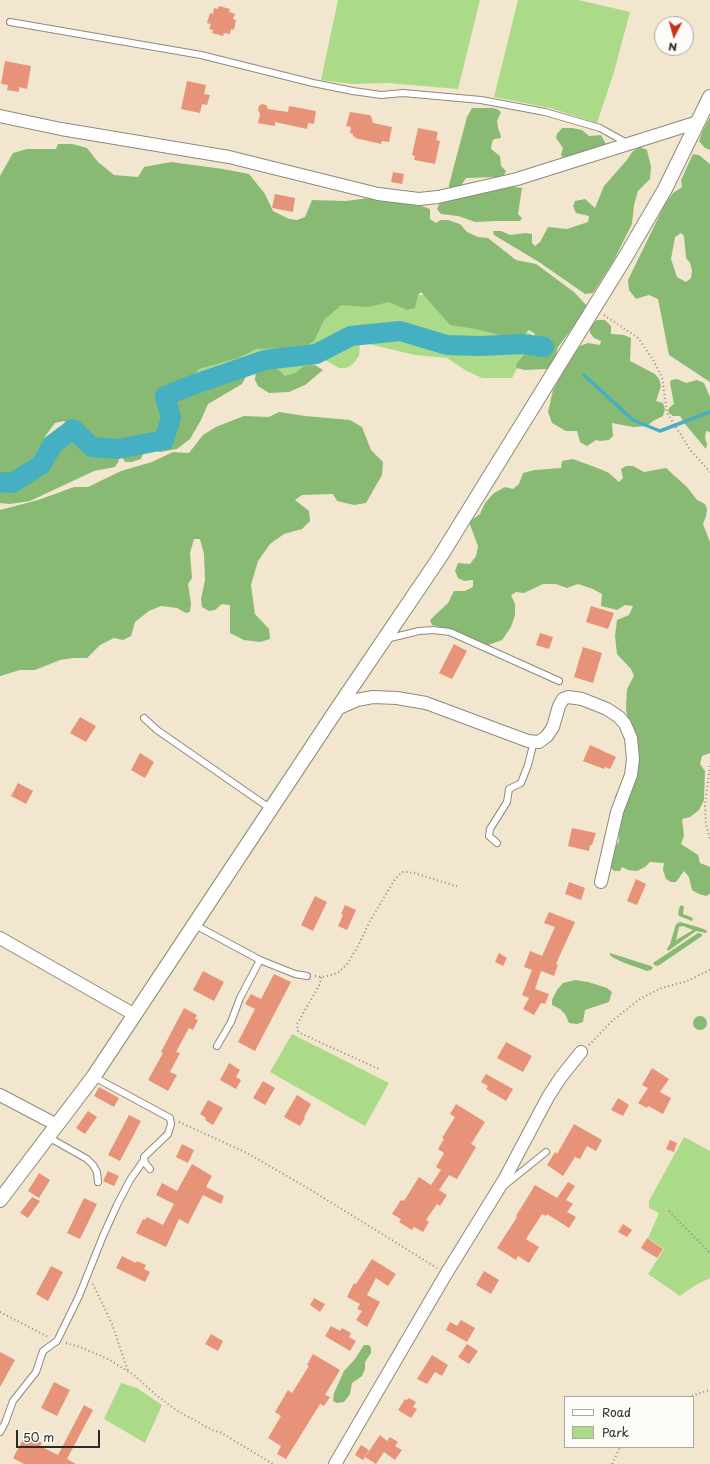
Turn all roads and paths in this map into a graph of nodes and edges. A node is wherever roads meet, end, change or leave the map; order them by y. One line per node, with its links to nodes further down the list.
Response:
1 (10, 22): 5 (lane)
2 (710, 97): 4 (street)
3 (0, 116): 5 (street)
4 (698, 122): 5 (street); 6 (street)
5 (628, 144)
6 (593, 309): 7 (path); 8 (street)
7 (710, 472)
8 (385, 639): 9 (lane); 10 (street)
9 (559, 681)
10 (337, 709): 12 (street); 14 (street)
11 (144, 718): 14 (lane)
12 (534, 741): 16 (lane); 17 (street)
13 (710, 766): 15 (path)
14 (271, 808): 19 (street)
15 (710, 840)
16 (497, 843)
17 (601, 882)
18 (459, 887): 24 (path)
19 (195, 925): 21 (lane); 25 (street)
20 (0, 938): 25 (street)
21 (260, 960): 23 (lane); 26 (lane)
22 (710, 970): 27 (path)
23 (307, 976): 24 (path)
24 (321, 977): 28 (path)
25 (135, 1015): 29 (street)
26 (217, 1046)
27 (581, 1052): 38 (street)
28 (379, 1070)
29 (94, 1076): 31 (lane); 32 (street)
30 (0, 1095): 32 (street)
31 (170, 1118): 35 (lane); 42 (path)
32 (57, 1125): 33 (street)
33 (48, 1137): 37 (lane); 39 (street)
34 (546, 1152): 38 (lane)
35 (144, 1160): 36 (lane); 43 (lane)
36 (150, 1169)
37 (98, 1182)
38 (496, 1192): 42 (street)
39 (0, 1200)
40 (669, 1211): 41 (path)
41 (710, 1253)
42 (446, 1274): 52 (street)
43 (86, 1278): 45 (lane); 46 (path)
44 (0, 1312): 45 (path)
45 (57, 1341): 46 (path); 49 (lane)
46 (129, 1372): 51 (path)
47 (710, 1390): 48 (path)
48 (691, 1396)
49 (0, 1432)
50 (620, 1448): 53 (path)
51 (273, 1464)
52 (335, 1464)
53 (612, 1464)

